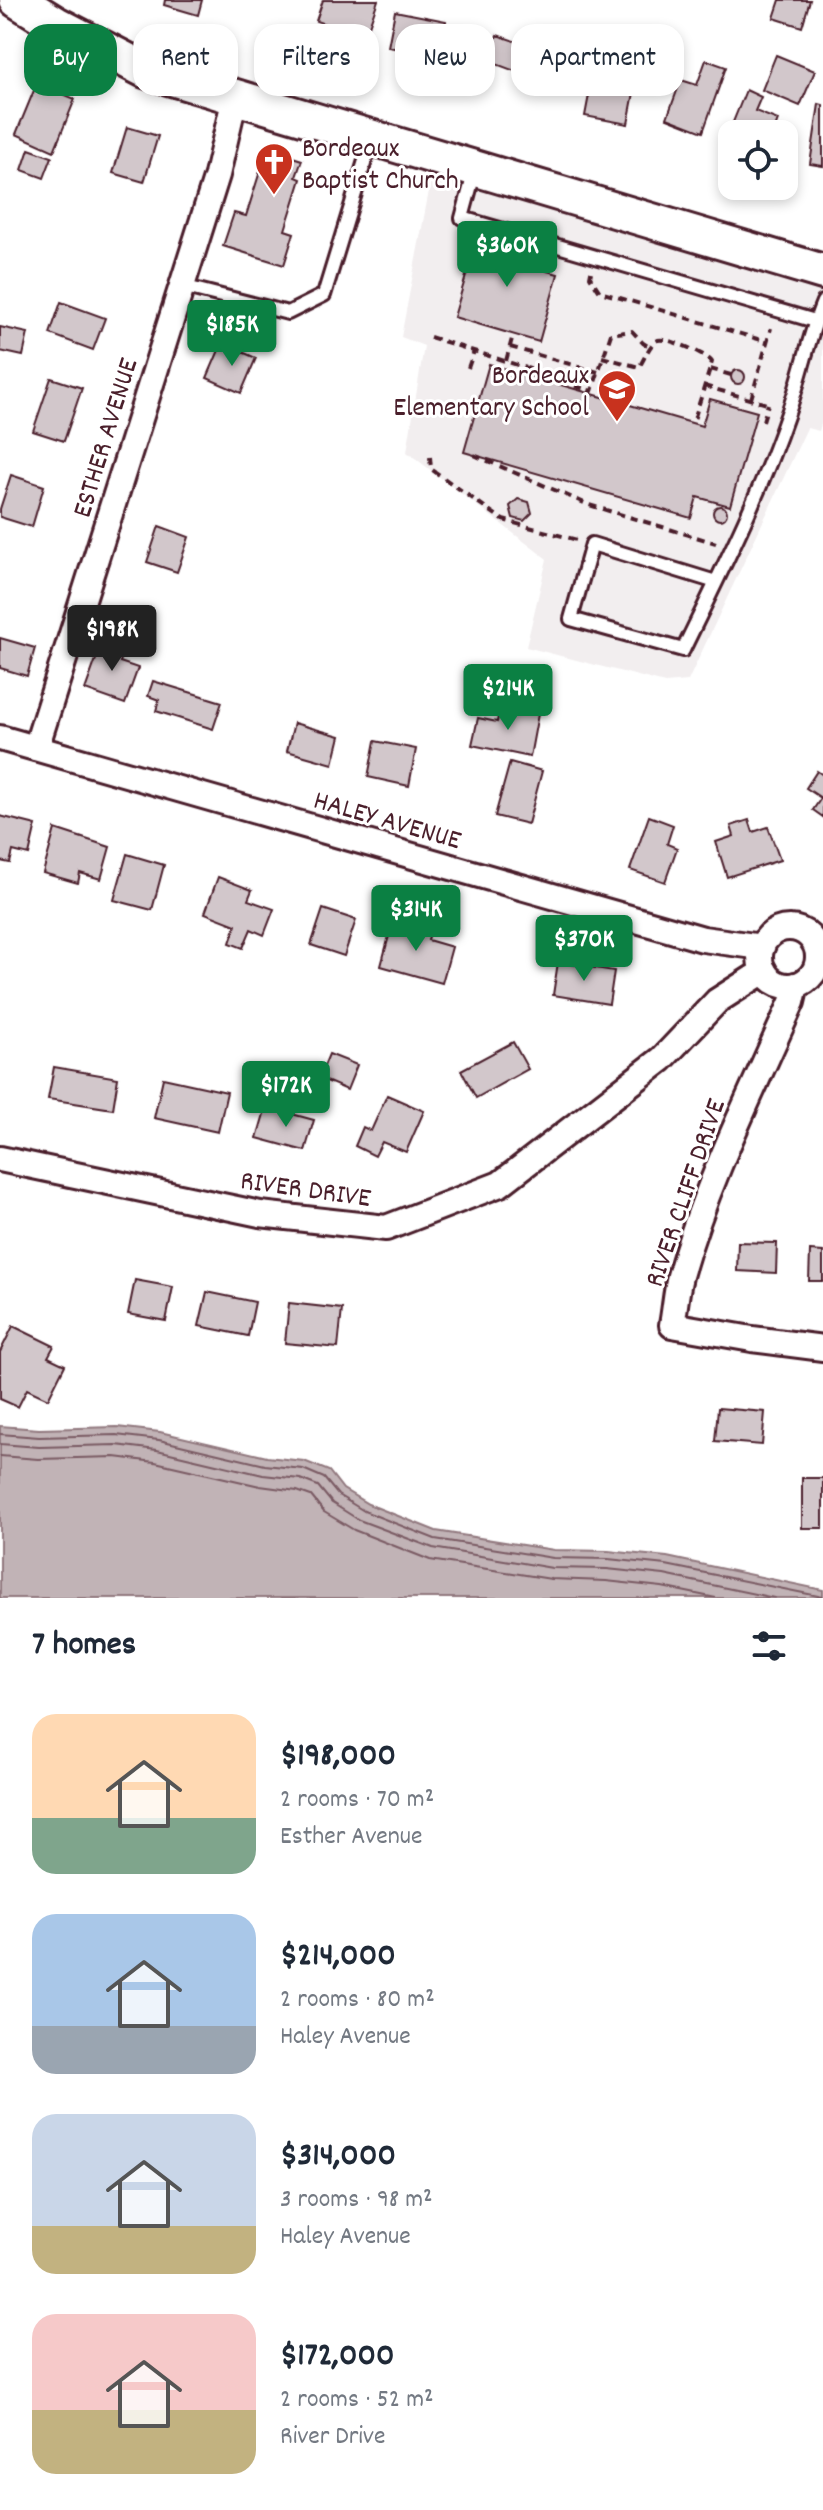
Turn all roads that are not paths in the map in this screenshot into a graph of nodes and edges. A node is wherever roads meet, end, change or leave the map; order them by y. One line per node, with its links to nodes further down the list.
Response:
1 (17, 0): 2 (street)
2 (235, 97): 3 (street); 6 (street, ESTHER AVENUE)
3 (372, 138): 4 (street); 6 (lane)
4 (476, 167): 5 (street); 8 (lane)
5 (823, 272)
6 (182, 286): 11 (street, ESTHER AVENUE)
7 (823, 302): 8 (lane)
8 (815, 321): 9 (lane)
9 (716, 582): 9 (lane)
10 (0, 738): 11 (street, HALEY AVENUE)
11 (36, 748): 13 (street, HALEY AVENUE)
12 (819, 940): 13 (street); 14 (street)
13 (763, 959): 14 (street); 15 (street, RIVER DRIVE)
14 (796, 985): 16 (street, RIVER CLIFF DRIVE)
15 (0, 1159)
16 (823, 1348)

